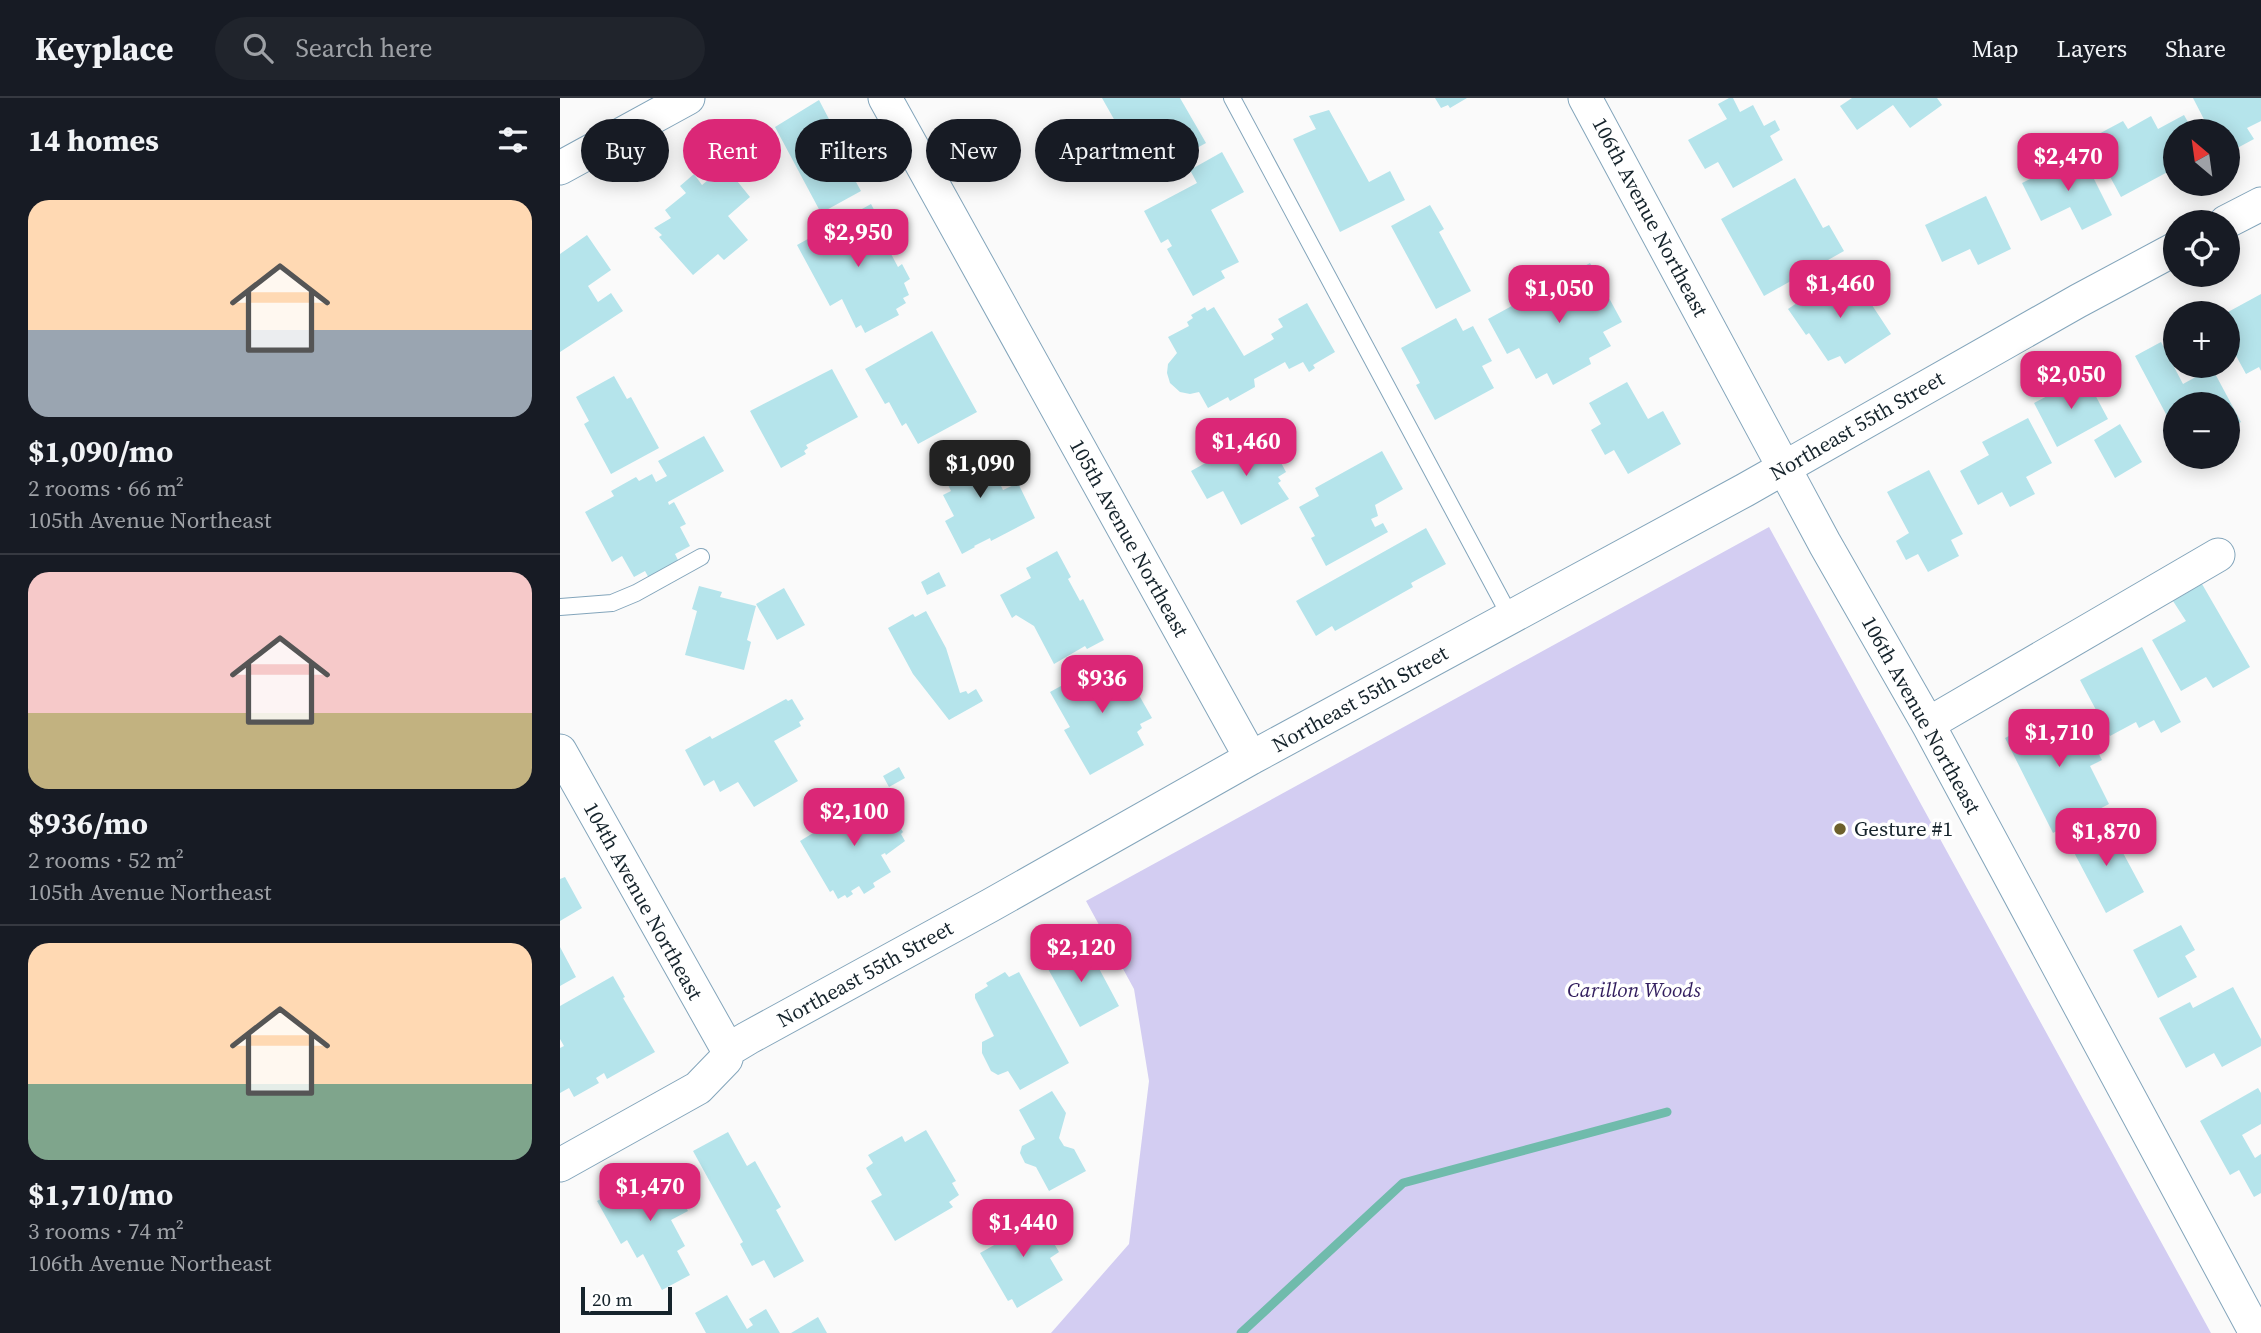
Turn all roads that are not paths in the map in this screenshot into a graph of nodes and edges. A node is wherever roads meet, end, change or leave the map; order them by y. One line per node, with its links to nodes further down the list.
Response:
1 (688, 98): 5 (street)
2 (885, 98): 16 (street, 105th Avenue Northeast)
3 (1232, 98): 13 (lane)
4 (1585, 98): 9 (street, 106th Avenue Northeast)
5 (560, 168)
6 (2261, 204): 7 (street)
7 (2240, 215)
8 (2163, 255): 9 (street, Northeast 55th Street)
9 (1784, 467): 13 (street, Northeast 55th Street); 14 (street, 106th Avenue Northeast)
10 (2218, 555): 14 (street)
11 (701, 557): 12 (lane)
12 (560, 607)
13 (1510, 616): 16 (street, Northeast 55th Street)
14 (1928, 724): 19 (street, 106th Avenue Northeast)
15 (560, 751): 17 (street, 104th Avenue Northeast)
16 (1251, 758): 17 (street, Northeast 55th Street)
17 (727, 1050): 18 (street, Northeast 55th Street)
18 (560, 1165)
19 (2256, 1333)

